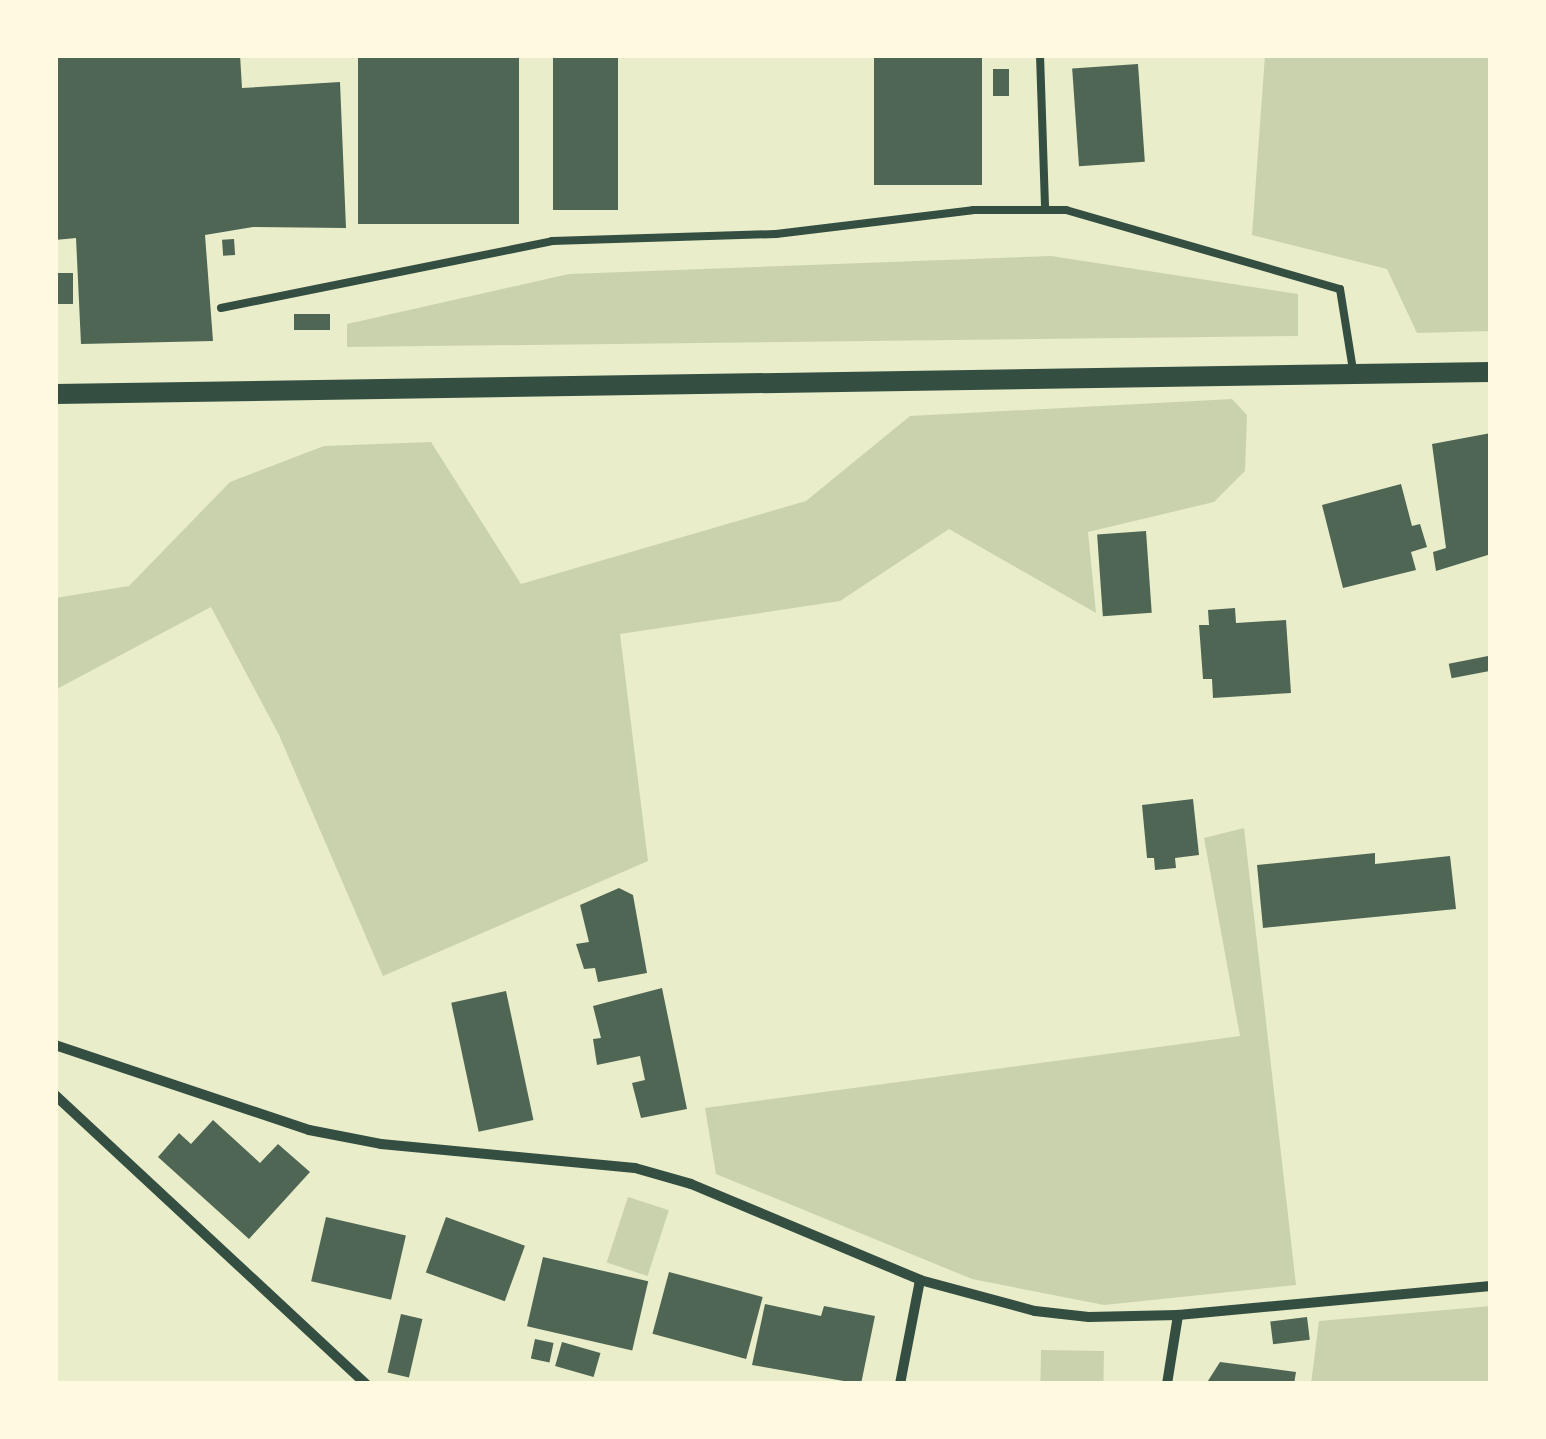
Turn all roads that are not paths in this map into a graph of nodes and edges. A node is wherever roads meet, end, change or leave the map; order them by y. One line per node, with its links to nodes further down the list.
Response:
1 (1040, 55): 2 (lane)
2 (1045, 210): 3 (lane); 5 (lane)
3 (221, 308)
4 (1491, 372): 5 (main road)
5 (1354, 374): 6 (main road)
6 (55, 394)
7 (55, 1045): 9 (street)
8 (55, 1095): 12 (street)
9 (920, 1280): 11 (street); 13 (street)
10 (1491, 1286): 11 (street)
11 (1178, 1315): 14 (street)
12 (366, 1384)
13 (900, 1384)
14 (1167, 1384)

